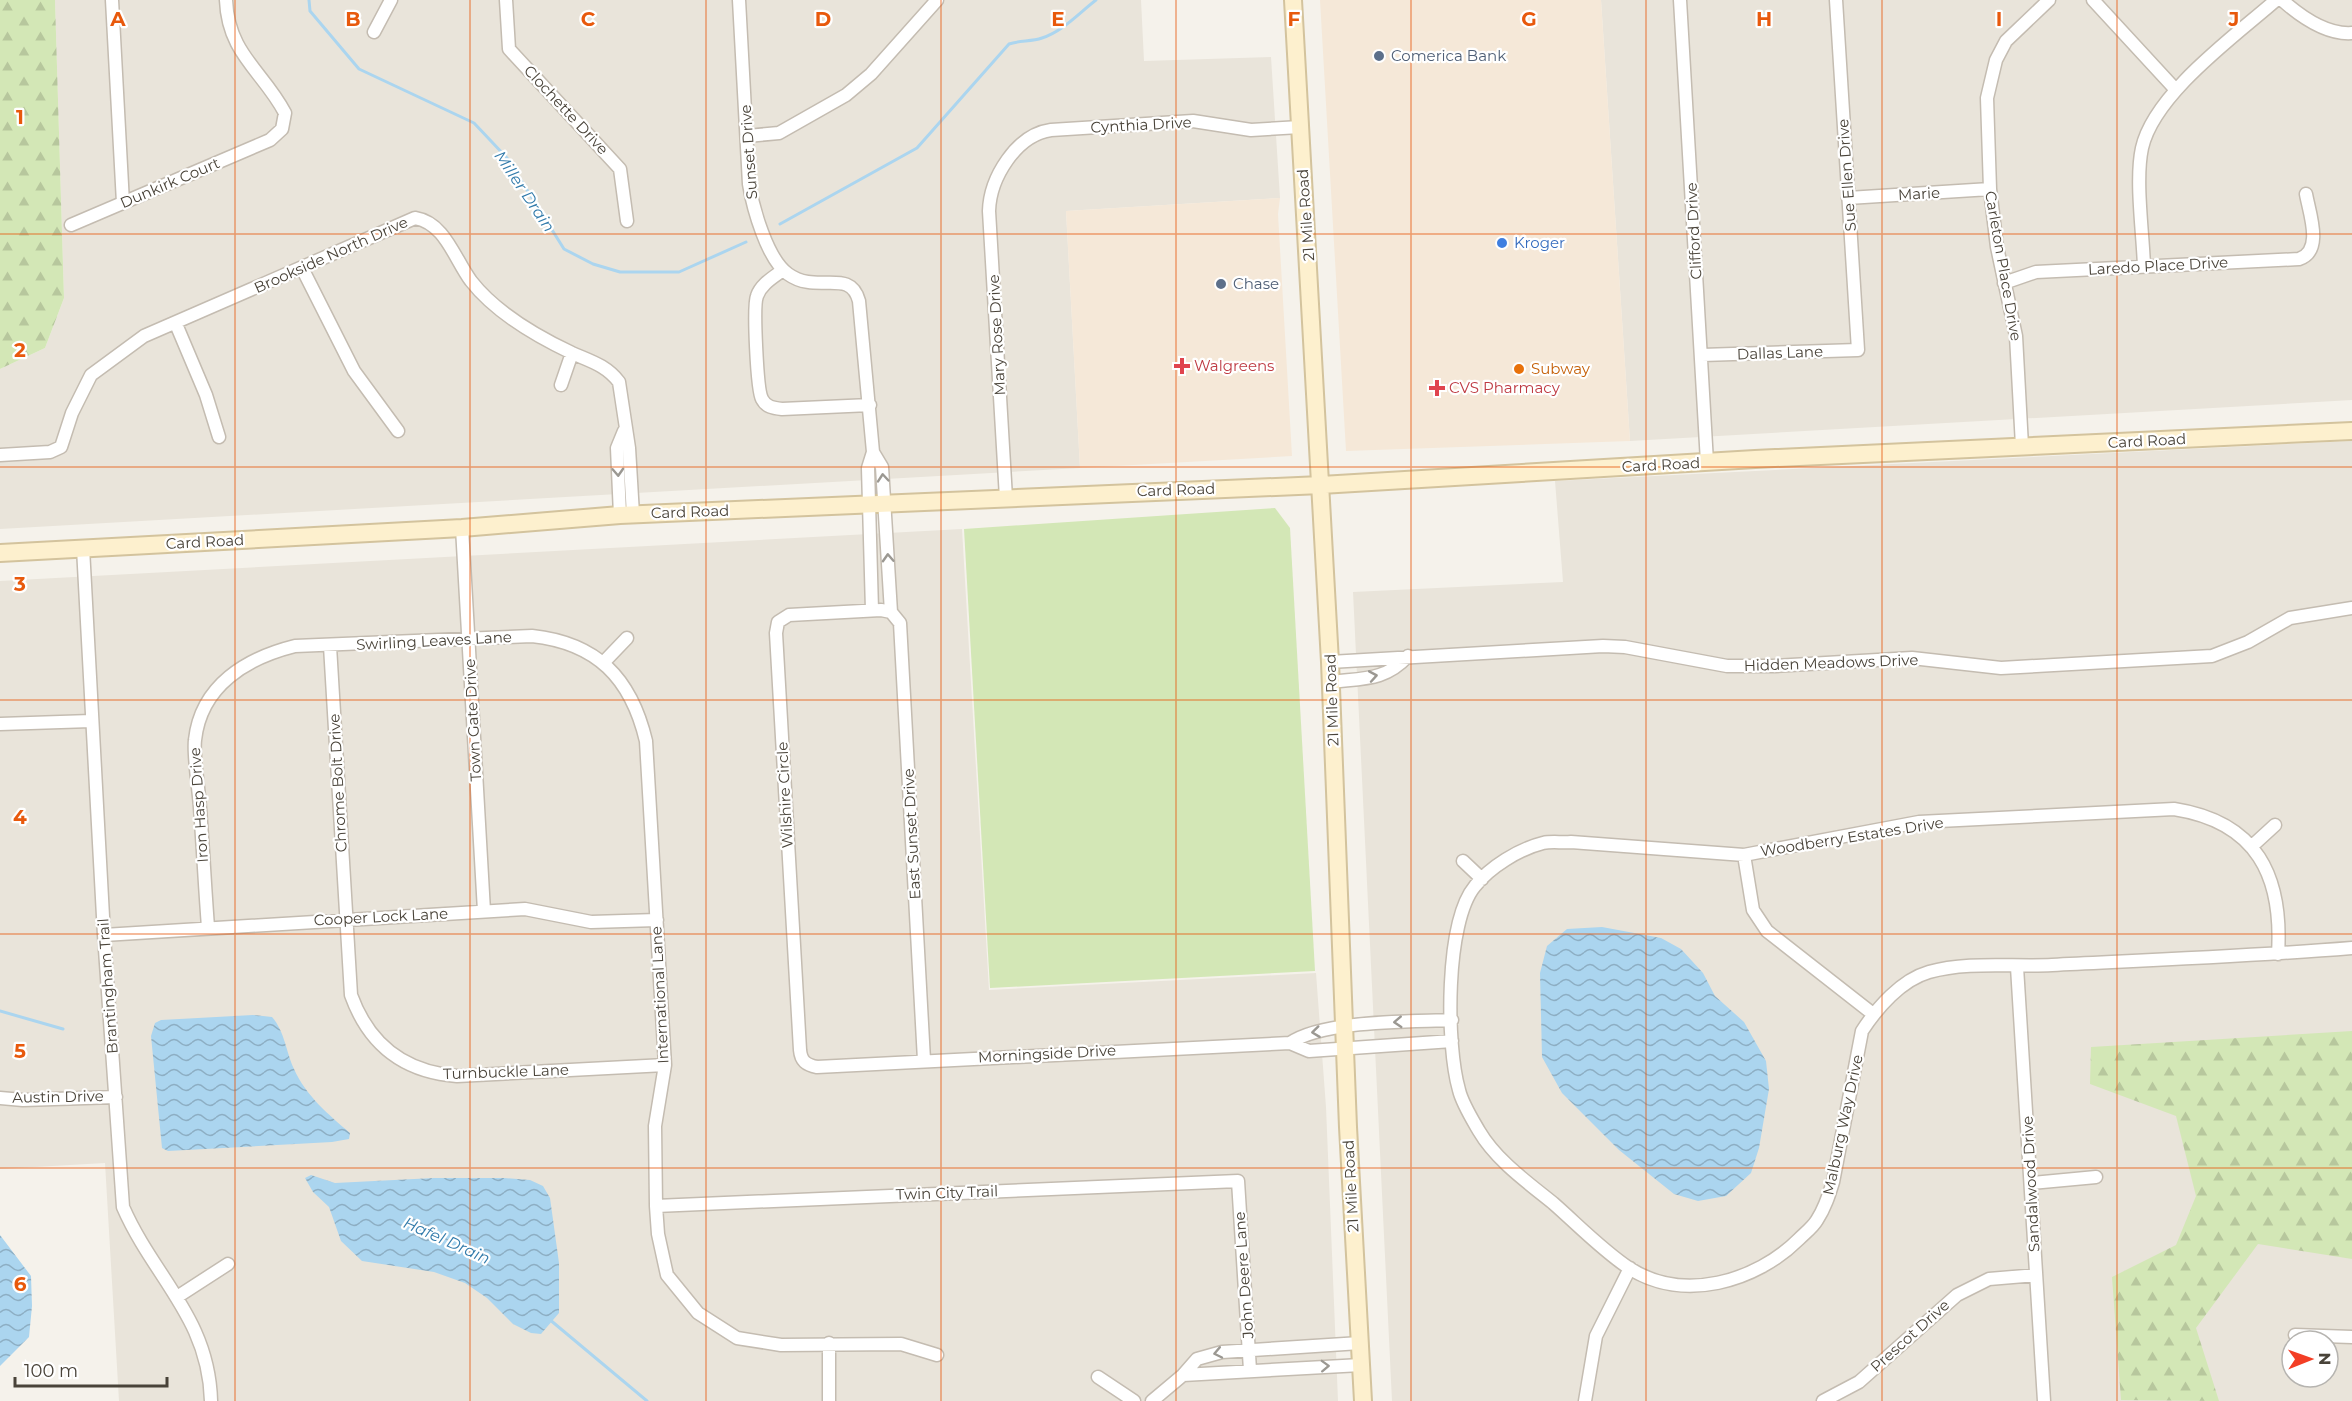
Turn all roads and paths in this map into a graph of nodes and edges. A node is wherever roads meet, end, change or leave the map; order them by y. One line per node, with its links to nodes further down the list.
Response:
1 (112, 0): 23 (street)
2 (226, 0): 23 (street, Dunkirk Court)
3 (391, 0): 14 (street)
4 (506, 0): 24 (street, Clochette Drive)
5 (739, 0): 18 (street, Sunset Drive)
6 (937, 0): 18 (street)
7 (1293, 0): 17 (street, 21 Mile Road)
8 (1680, 0): 33 (street, Clifford Drive)
9 (1836, 0): 22 (street, Sue Ellen Drive)
10 (2049, 0): 20 (street, Carleton Place Drive)
11 (2093, 0): 16 (street)
12 (2276, 0): 16 (street)
13 (2282, 0): 15 (street)
14 (374, 32)
15 (2352, 33)
16 (2176, 90): 26 (street)
17 (1300, 127): 19 (street, Cynthia Drive); 42 (street, 21 Mile Road)
18 (747, 136): 28 (street, Sunset Drive)
19 (998, 174): 43 (street, Mary Rose Drive)
20 (1990, 189): 22 (street, Marie); 29 (street, Carleton Place Drive)
21 (2306, 194): 26 (street, Laredo Place Drive)
22 (1848, 198): 31 (street, Sue Ellen Drive)
23 (123, 203): 25 (street, Dunkirk Court)
24 (627, 221)
25 (71, 225)
26 (2144, 267): 29 (street, Laredo Place Drive)
27 (302, 268): 30 (street, Brookside North Drive); 32 (street, Brookside North Drive); 36 (street)
28 (783, 270): 35 (street); 35 (street)
29 (2004, 283): 39 (street, Carleton Place Drive)
30 (176, 324): 38 (street); 40 (street, Brookside North Drive)
31 (1858, 350): 33 (street, Dallas Lane)
32 (572, 353): 34 (street); 45 (street, Brookside North Drive)
33 (1702, 355): 41 (street, Clifford Drive)
34 (561, 385)
35 (870, 405): 44 (street)
36 (398, 431)
37 (2352, 431): 39 (street, Card Road)
38 (219, 437)
39 (2022, 446): 41 (street, Card Road)
40 (0, 454)
41 (1707, 462): 42 (street, Card Road)
42 (1321, 485): 43 (street, Card Road); 56 (street, 21 Mile Road)
43 (1006, 498): 44 (street, Card Road)
44 (877, 506): 45 (street, Card Road); 50 (street); 51 (street, East Sunset Drive, one-way to 44)
45 (627, 515): 46 (street, Card Road)
46 (462, 528): 47 (street, Card Road); 53 (street, Town Gate Drive)
47 (82, 548): 48 (street, Card Road); 61 (street, Brantingham Trail)
48 (0, 553)
49 (2352, 608): 55 (street, Hidden Meadows Drive)
50 (872, 610): 51 (street); 83 (street, Wilshire Circle)
51 (891, 612): 82 (street, East Sunset Drive)
52 (627, 638): 57 (street)
53 (469, 640): 54 (street, Swirling Leaves Lane); 57 (street, Swirling Leaves Lane); 68 (street, Town Gate Drive)
54 (330, 646): 58 (street, Swirling Leaves Lane); 69 (street, Chrome Bolt Drive)
55 (1408, 656): 56 (street, Hidden Meadows Drive); 60 (street, one-way to 55)
56 (1330, 662): 60 (street, 21 Mile Road)
57 (603, 663): 59 (street, Swirling Leaves Lane)
58 (244, 664): 71 (street, Iron Hasp Drive)
59 (617, 675): 70 (street, International Lane)
60 (1331, 682): 78 (street, 21 Mile Road)
61 (91, 721): 62 (street); 72 (street, Brantingham Trail)
62 (0, 724)
63 (2275, 825): 64 (street)
64 (2251, 847): 65 (street, Woodberry Estates Drive); 74 (street, Woodberry Estates Drive)
65 (1744, 855): 67 (street, Woodberry Estates Drive); 76 (street)
66 (1463, 861): 67 (street)
67 (1482, 879): 77 (street, Woodberry Estates Drive)
68 (484, 911): 69 (street, Cooper Lock Lane); 70 (street, Cooper Lock Lane)
69 (346, 920): 71 (street, Cooper Lock Lane); 84 (street, Turnbuckle Lane)
70 (657, 920): 84 (street, International Lane)
71 (207, 927): 72 (street, Cooper Lock Lane)
72 (104, 934): 85 (street, Brantingham Trail)
73 (2352, 948): 74 (street, Malburg Way Drive)
74 (2278, 954): 75 (street, Malburg Way Drive)
75 (2017, 967): 76 (street, Malburg Way Drive); 89 (street, Sandalwood Drive)
76 (1873, 1014): 92 (street, Malburg Way Drive)
77 (1452, 1020): 78 (street, Morningside Drive, one-way to 78); 79 (street, Woodberry Estates Drive)
78 (1345, 1028): 80 (street, Morningside Drive, one-way to 80); 81 (street, 21 Mile Road)
79 (1452, 1041): 81 (street, Morningside Drive); 92 (street, Malburg Way Drive)
80 (1290, 1043): 81 (street, Morningside Drive); 82 (street, Morningside Drive)
81 (1346, 1048): 96 (street, 21 Mile Road)
82 (924, 1060): 83 (street, Morningside Drive)
83 (806, 1063)
84 (665, 1065): 90 (street, International Lane)
85 (116, 1097): 86 (street, Austin Drive); 94 (street, Brantingham Trail)
86 (0, 1098)
87 (2096, 1177): 89 (street)
88 (1238, 1181): 90 (street, Twin City Trail); 98 (street, John Deere Lane)
89 (2031, 1184): 93 (street, Sandalwood Drive)
90 (656, 1206): 95 (street, International Lane)
91 (228, 1264): 94 (street)
92 (1630, 1268): 110 (street)
93 (2036, 1275): 111 (street, Prescot Drive); 112 (street, Sandalwood Drive)
94 (177, 1297): 105 (street, Brantingham Trail)
95 (829, 1343): 99 (street, International Lane); 106 (street)
96 (1360, 1343): 97 (street); 100 (street, 21 Mile Road)
97 (1298, 1346): 98 (street); 101 (street)
98 (1250, 1349): 102 (street, John Deere Lane); 103 (street, one-way to 103)
99 (937, 1354)
100 (1361, 1365): 101 (street, one-way to 100); 109 (street, 21 Mile Road)
101 (1299, 1368): 102 (street)
102 (1250, 1370): 103 (street)
103 (1183, 1375): 108 (street)
104 (1098, 1377): 107 (street)
105 (211, 1401)
106 (829, 1401)
107 (1134, 1401)
108 (1152, 1401)
109 (1363, 1401)
110 (1585, 1401)
111 (1823, 1401)
112 (2044, 1401)

